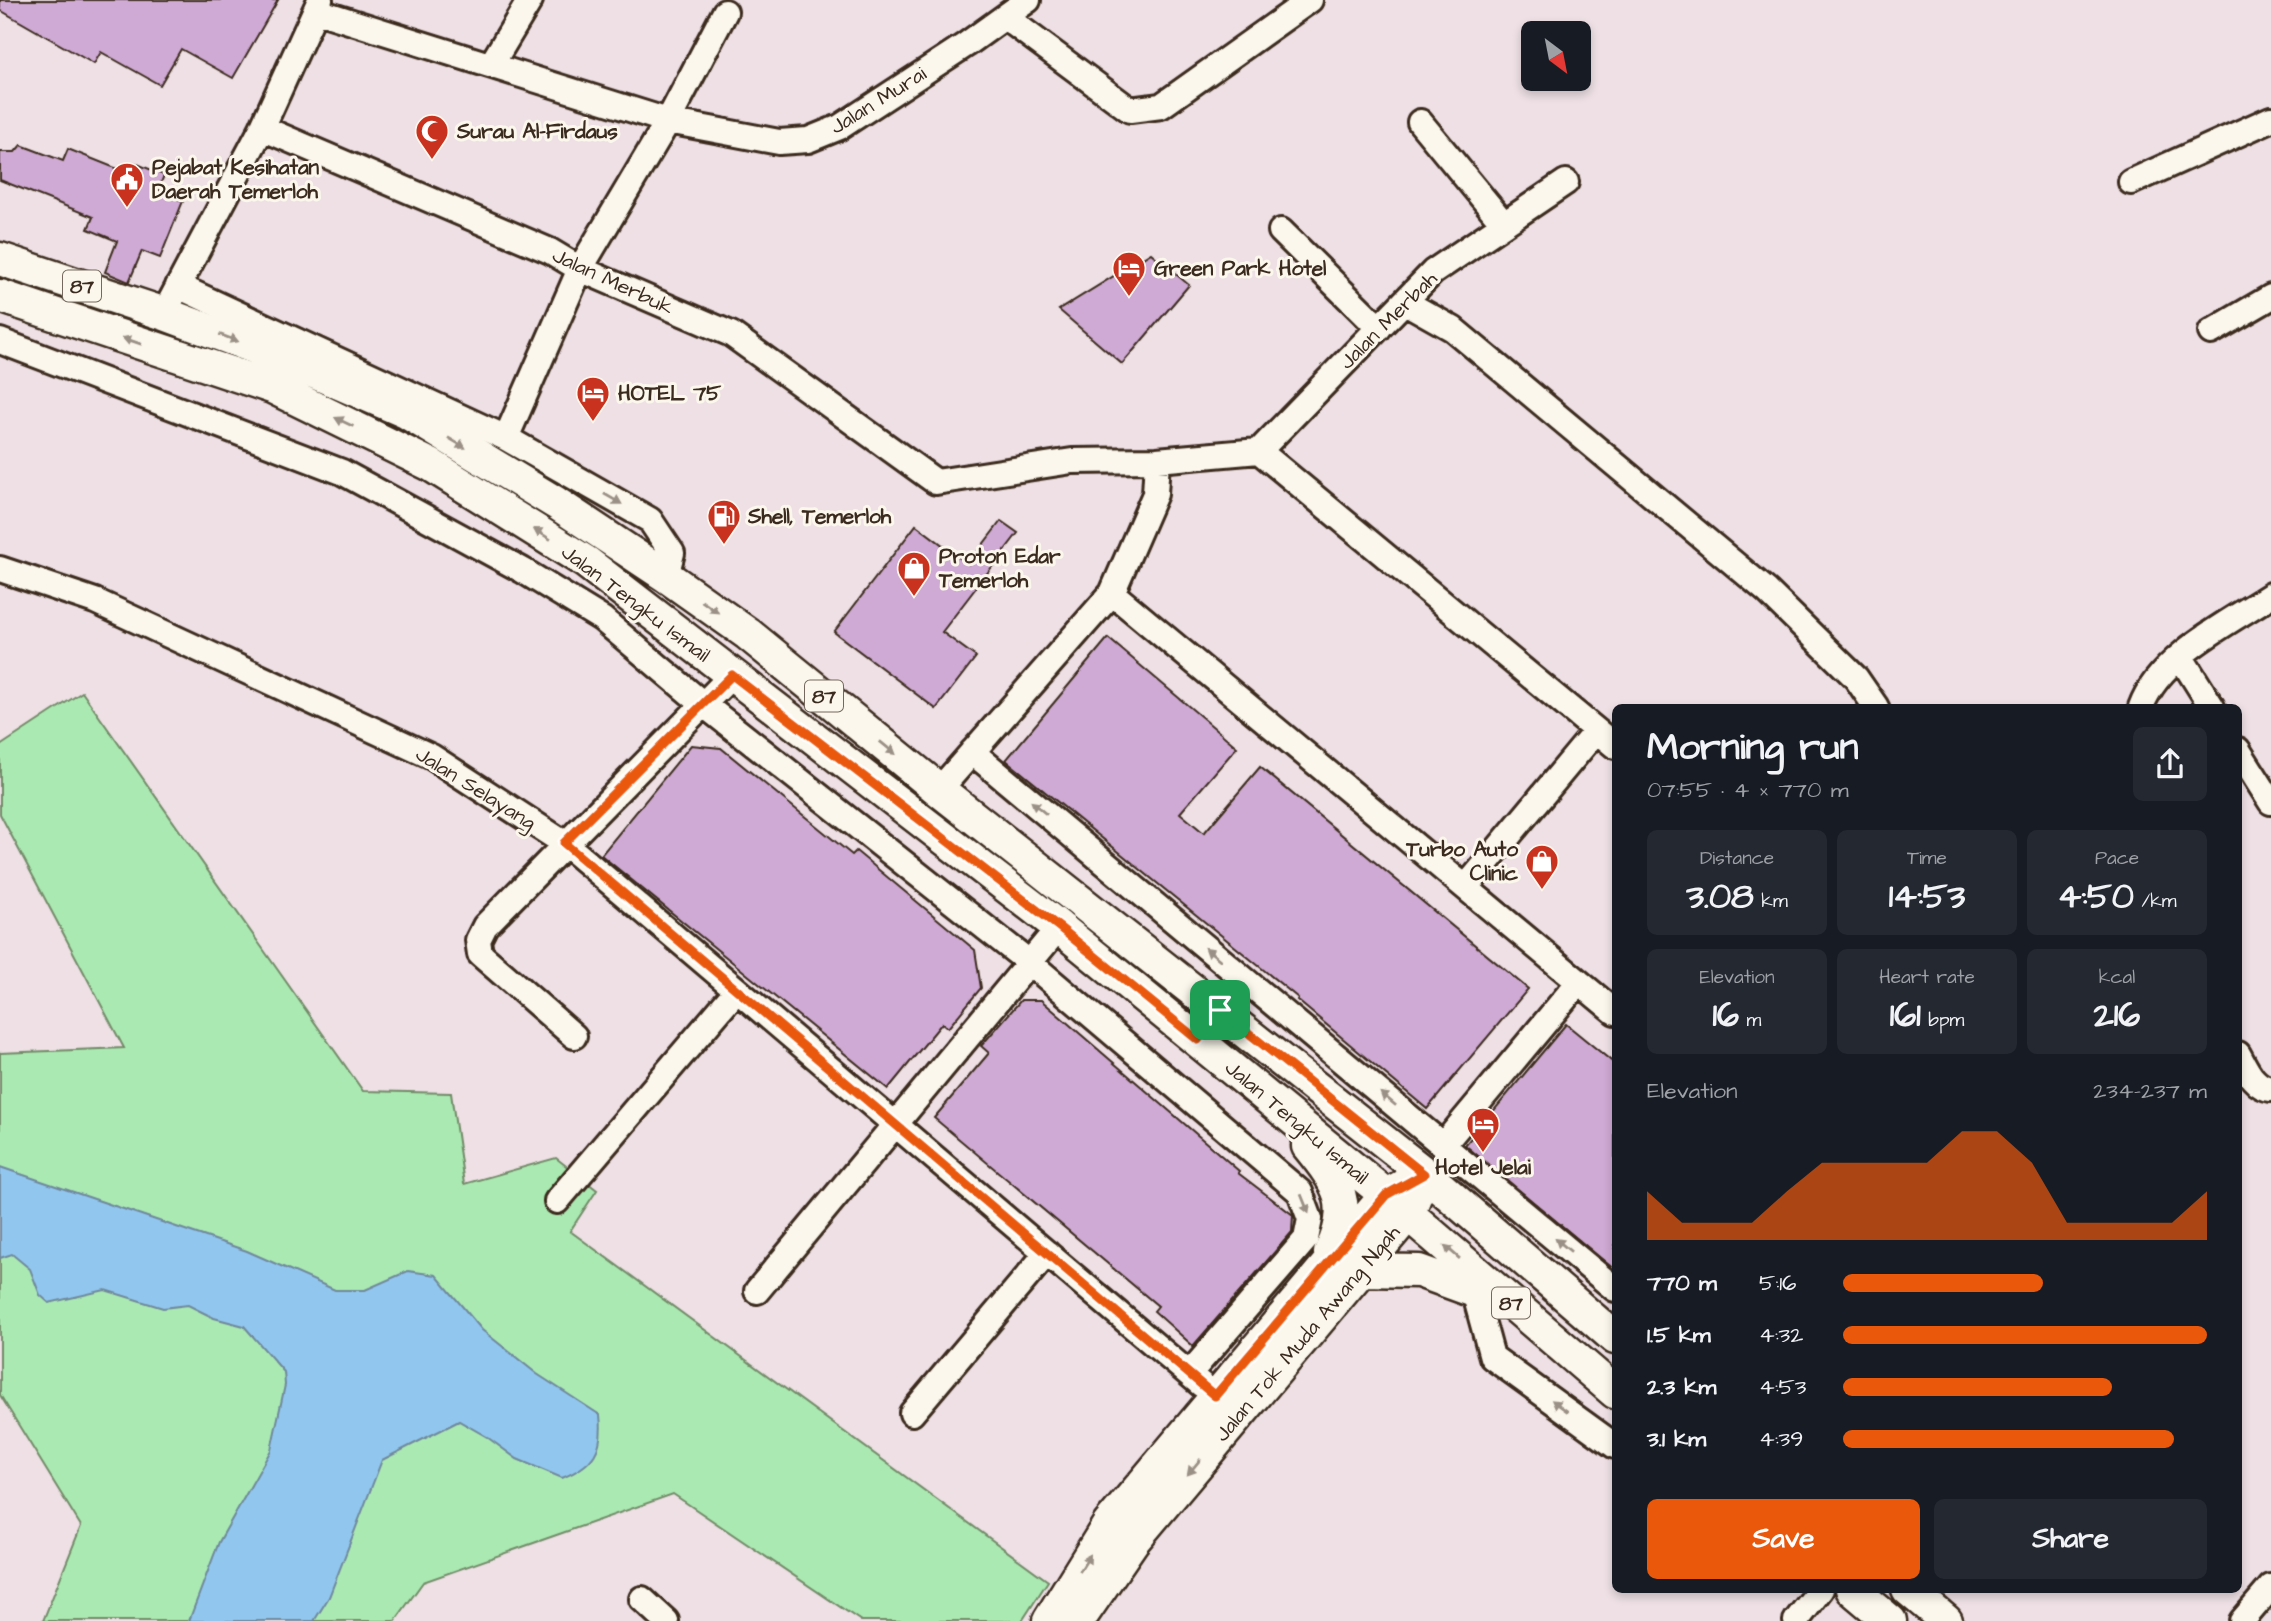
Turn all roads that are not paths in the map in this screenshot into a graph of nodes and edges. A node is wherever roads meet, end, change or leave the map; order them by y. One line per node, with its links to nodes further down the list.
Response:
1 (530, 0): 7 (street)
2 (1028, 0): 6 (street, Jalan Murai)
3 (1310, 0): 6 (street)
4 (319, 6): 7 (street, Jalan Murai); 11 (street)
5 (725, 12): 9 (street)
6 (1005, 17): 9 (street, Jalan Murai)
7 (491, 65): 9 (street, Jalan Murai)
8 (2271, 119): 13 (street)
9 (668, 121): 17 (street)
10 (1420, 122): 14 (street)
11 (262, 128): 17 (street, Jalan Merbuk); 20 (street)
12 (1566, 182): 14 (street, Jalan Merbah)
13 (2131, 182)
14 (1504, 224): 21 (street, Jalan Merbah)
15 (1281, 231): 22 (street)
16 (0, 259): 20 (main road, 87)
17 (580, 268): 25 (street); 27 (street, Jalan Merbuk)
18 (0, 296): 33 (main road, Jalan Tengku Ismail / 87, one-way to 18)
19 (2271, 297): 23 (street)
20 (171, 300): 25 (street); 29 (main road, Jalan Tengku Ismail / 87, one-way to 29)
21 (1405, 302): 22 (street, Jalan Merbah); 35 (street)
22 (1379, 328): 26 (street, Jalan Merbah)
23 (2211, 332)
24 (0, 341): 34 (street, Jalan Tengku Ismail)
25 (506, 438): 29 (street, one-way to 29)
26 (1259, 451): 27 (street); 38 (street)
27 (1157, 460): 30 (street)
28 (0, 569): 43 (street, Jalan Selayang)
29 (666, 576): 41 (main road, Jalan Tengku Ismail / 87, one-way to 41)
30 (1112, 593): 39 (street); 44 (street)
31 (2271, 595): 32 (street)
32 (2179, 656): 36 (street); 37 (street)
33 (732, 675): 34 (street); 45 (main road, Jalan Tengku Ismail / 87)
34 (704, 704): 43 (street); 46 (street, Jalan Tengku Ismail)
35 (1875, 704)
36 (2142, 704)
37 (2209, 704)
38 (1606, 738): 44 (street)
39 (972, 752): 41 (street); 57 (street, one-way to 39)
40 (2242, 756): 42 (street)
41 (939, 790): 49 (main road, Jalan Tengku Ismail / 87)
42 (2271, 802)
43 (564, 843): 48 (street, Jalan Selayang); 51 (street)
44 (1466, 887): 47 (street)
45 (1059, 927): 46 (street); 52 (main road, Jalan Tengku Ismail / 87)
46 (1030, 962): 56 (street); 70 (street, Jalan Tengku Ismail, one-way to 70)
47 (1579, 982): 50 (street); 57 (street)
48 (737, 990): 56 (street, Jalan Selayang); 59 (street)
49 (1220, 1010): 52 (main road); 58 (main road, Jalan Tengku Ismail / 87)
50 (1612, 1010)
51 (574, 1036)
52 (1198, 1040): 55 (main road, Jalan Tengku Ismail / 87)
53 (2242, 1061): 54 (street)
54 (2271, 1089)
55 (1268, 1097): 60 (main road, Jalan Tengku Ismail / 87); 63 (main road)
56 (895, 1124): 61 (street, Jalan Selayang); 65 (street)
57 (1443, 1145): 64 (street, one-way to 57)
58 (1424, 1174): 60 (main road, Jalan Tok Muda Awang Ngah); 67 (main road, Jalan Tengku Ismail / 87)
59 (557, 1201)
60 (1397, 1205): 62 (main road, Jalan Tok Muda Awang Ngah); 63 (main road, Jalan Tok Muda Awang Ngah); 68 (main road, Jalan Tengku Ismail / 87, one-way to 60)
61 (1047, 1253): 70 (street, Jalan Selayang); 74 (street)
62 (1360, 1270): 66 (main road); 73 (main road, Jalan Tok Muda Awang Ngah)
63 (1314, 1282): 73 (main road, Jalan Tok Muda Awang Ngah)
64 (1612, 1286)
65 (757, 1291)
66 (1474, 1291): 68 (main road); 75 (street, one-way to 66)
67 (1586, 1314): 69 (main road, Jalan Tengku Ismail / 87); 71 (main road)
68 (1532, 1321): 72 (main road, Jalan Tengku Ismail / 87)
69 (1612, 1336)
70 (1189, 1374): 73 (street, Jalan Selayang)
71 (1612, 1387)
72 (1612, 1388)
73 (1227, 1405): 82 (main road, Jalan Tok Muda Awang Ngah, one-way to 73); 83 (main road, Jalan Tok Muda Awang Ngah, one-way to 83)
74 (912, 1413)
75 (1612, 1444)
76 (2271, 1587): 87 (street)
77 (1818, 1593): 84 (street)
78 (1857, 1593): 85 (main road)
79 (1913, 1593): 86 (main road)
80 (642, 1599): 81 (street)
81 (666, 1621)
82 (1049, 1621)
83 (1078, 1621)
84 (1796, 1621)
85 (1890, 1621)
86 (1946, 1621)
87 (2242, 1621)

